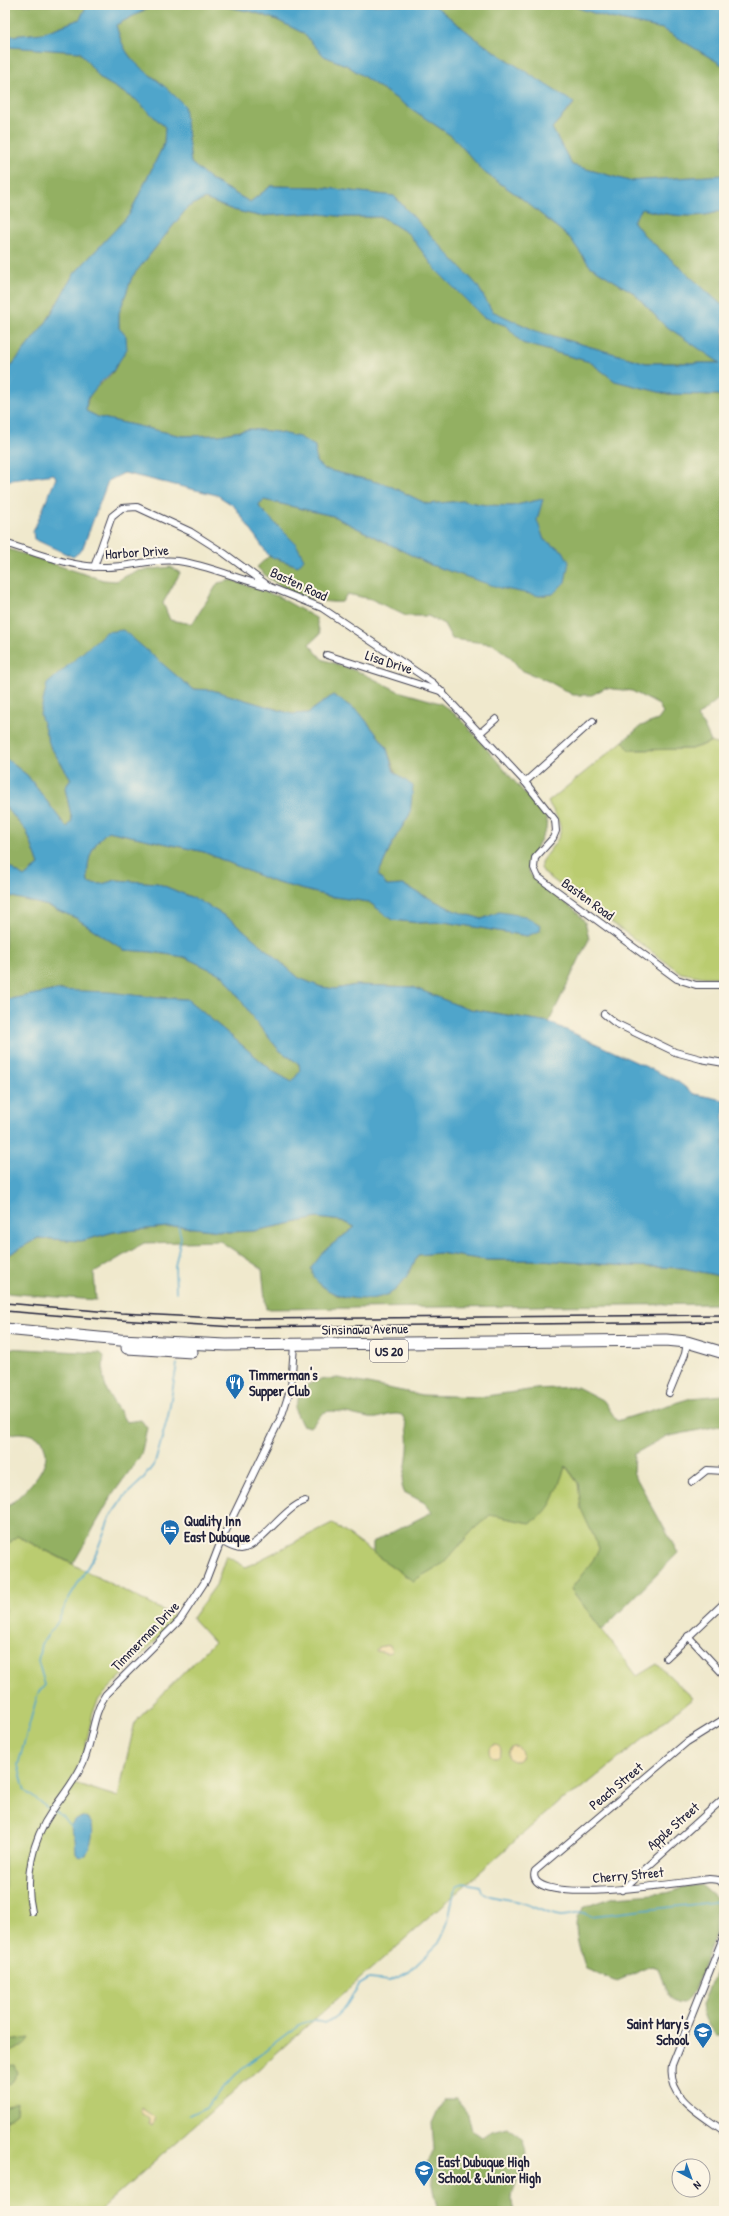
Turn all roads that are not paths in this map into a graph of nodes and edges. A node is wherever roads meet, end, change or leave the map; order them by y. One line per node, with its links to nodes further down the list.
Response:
1 (5, 543): 2 (street, Harbor Drive)
2 (94, 566): 3 (street, Harbor Drive); 3 (street, Basten Road)
3 (270, 587): 5 (street, Basten Road)
4 (327, 654): 5 (street, Lisa Drive)
5 (443, 692): 8 (street, Basten Road)
6 (496, 719): 8 (street)
7 (593, 722): 9 (street)
8 (480, 733): 9 (street, Basten Road)
9 (525, 782): 10 (street, Basten Road)
10 (724, 985)
11 (604, 1014): 12 (street)
12 (724, 1062)
13 (5, 1329): 16 (highway, Sinsinawa Avenue / US 20)
14 (5, 1336): 16 (highway, Sinsinawa Avenue / US 20)
15 (687, 1345): 16 (highway, Sinsinawa Avenue / US 20); 17 (highway, Sinsinawa Avenue / US 20); 18 (highway, Sinsinawa Avenue / US 20); 19 (street)
16 (294, 1348): 23 (street, Timmerman Drive)
17 (724, 1353)
18 (724, 1360)
19 (669, 1393)
20 (724, 1471): 21 (street)
21 (692, 1482)
22 (305, 1501): 23 (street)
23 (221, 1541): 33 (street, Timmerman Drive)
24 (724, 1603): 25 (street)
25 (688, 1636): 26 (street); 27 (street)
26 (666, 1658)
27 (724, 1675)
28 (724, 1719): 30 (street, Peach Street)
29 (724, 1798): 32 (street, Apple Street)
30 (534, 1880): 32 (street, Cherry Street)
31 (724, 1885): 32 (street, Cherry Street)
32 (622, 1890)
33 (32, 1912)
34 (724, 1935): 35 (street)
35 (724, 2131)

